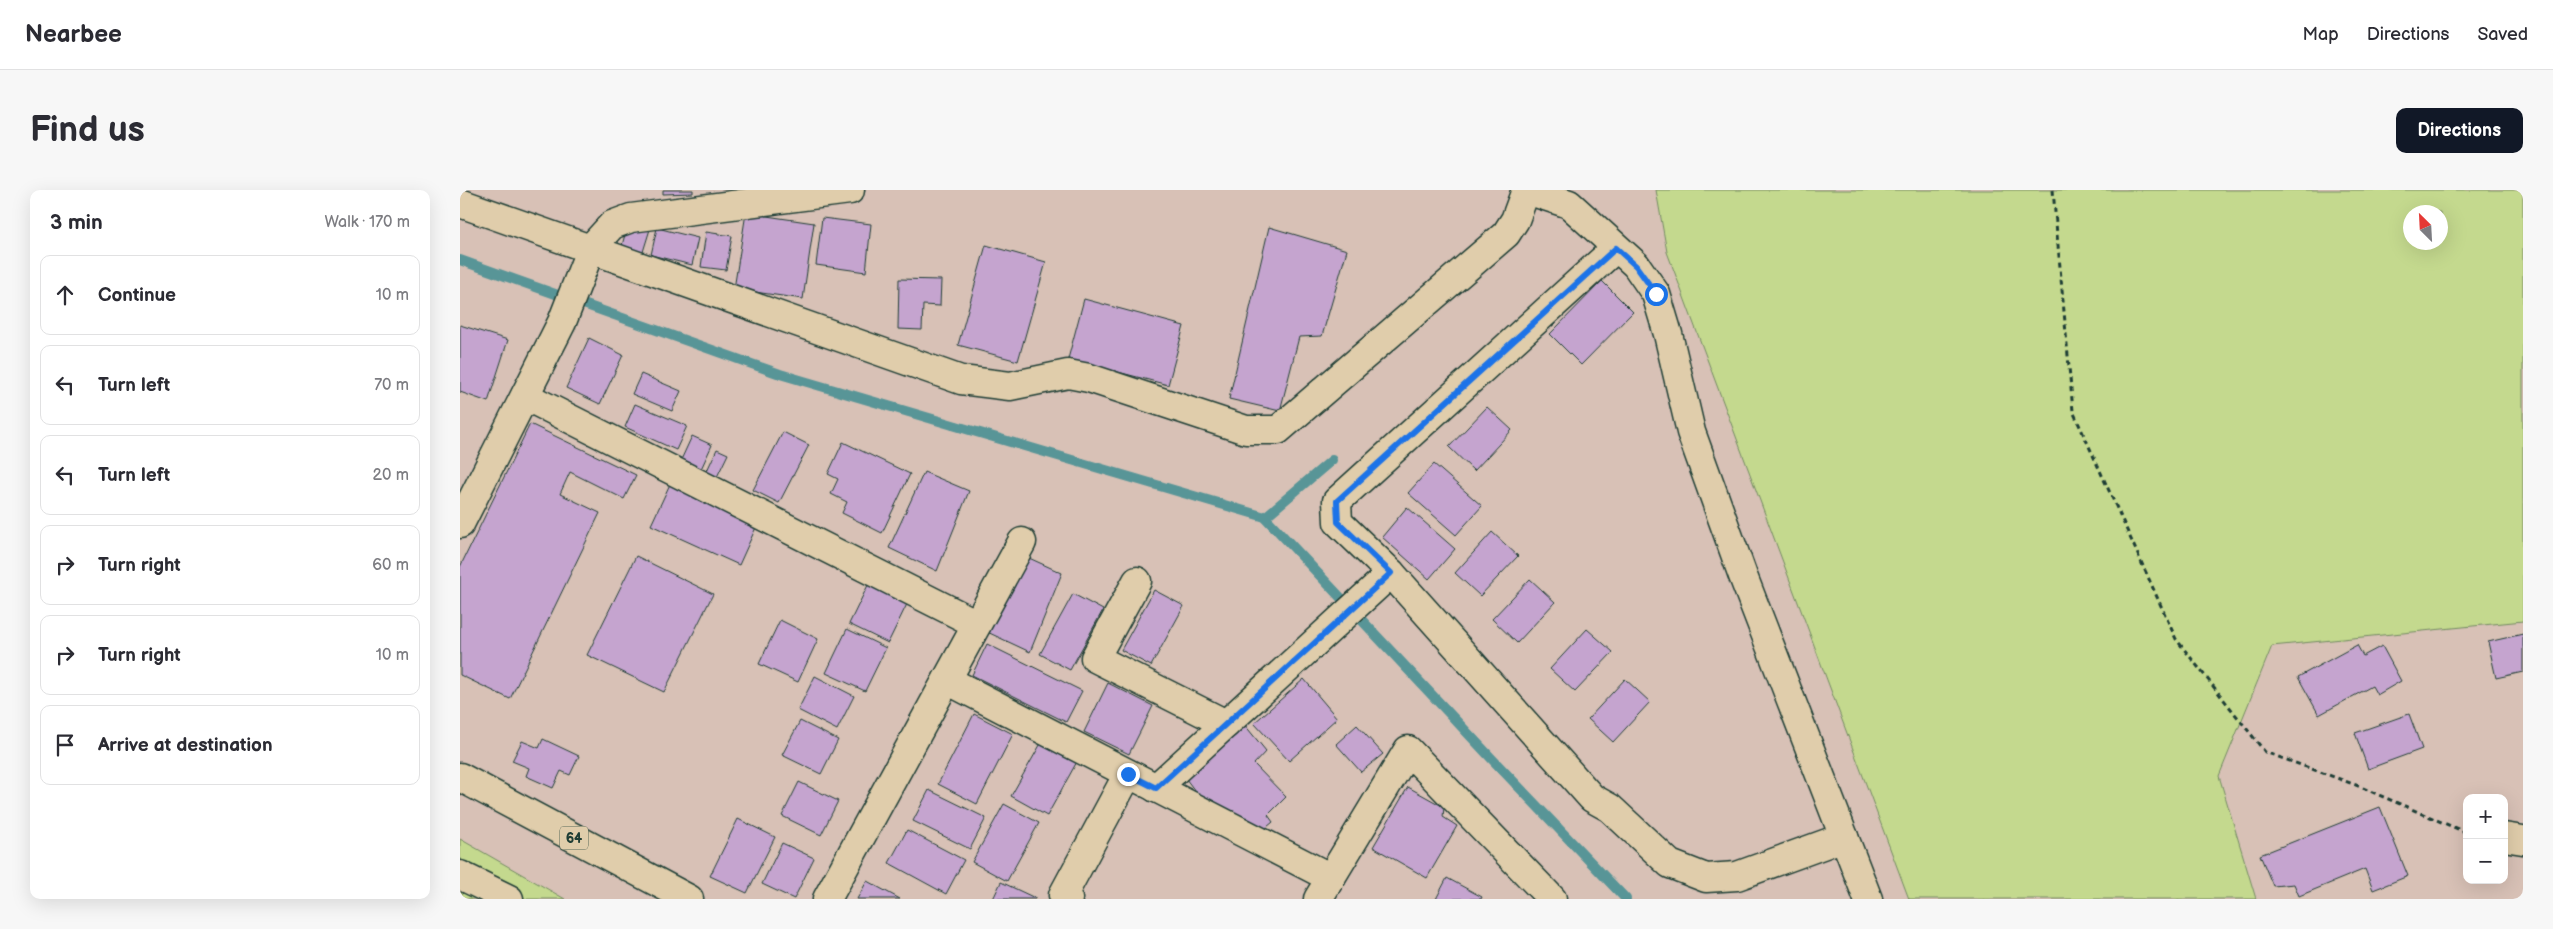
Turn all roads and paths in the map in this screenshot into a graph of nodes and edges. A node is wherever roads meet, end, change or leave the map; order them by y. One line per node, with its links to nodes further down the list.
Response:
1 (850, 190): 4 (street)
2 (1527, 190): 6 (street); 7 (street)
3 (2053, 190): 19 (path)
4 (776, 194): 6 (street)
5 (460, 203): 6 (street)
6 (591, 248): 8 (street)
7 (1616, 248): 11 (street); 20 (street)
8 (525, 396): 9 (street); 13 (street)
9 (460, 524)
10 (1022, 542): 13 (street)
11 (1391, 573): 15 (street); 20 (street)
12 (1137, 581): 15 (street)
13 (977, 624): 14 (street)
14 (946, 680): 16 (street); 27 (street)
15 (1226, 724): 18 (street)
16 (1128, 774): 18 (street); 28 (street)
17 (460, 777): 26 (street, 64)
18 (1156, 788): 24 (street)
19 (2463, 832)
20 (1844, 837): 30 (street)
21 (2508, 838): 22 (street)
22 (2523, 840)
23 (460, 875): 25 (street)
24 (1324, 889): 29 (street)
25 (508, 899)
26 (689, 899)
27 (827, 899)
28 (1068, 899)
29 (1552, 899)
30 (1868, 899)

